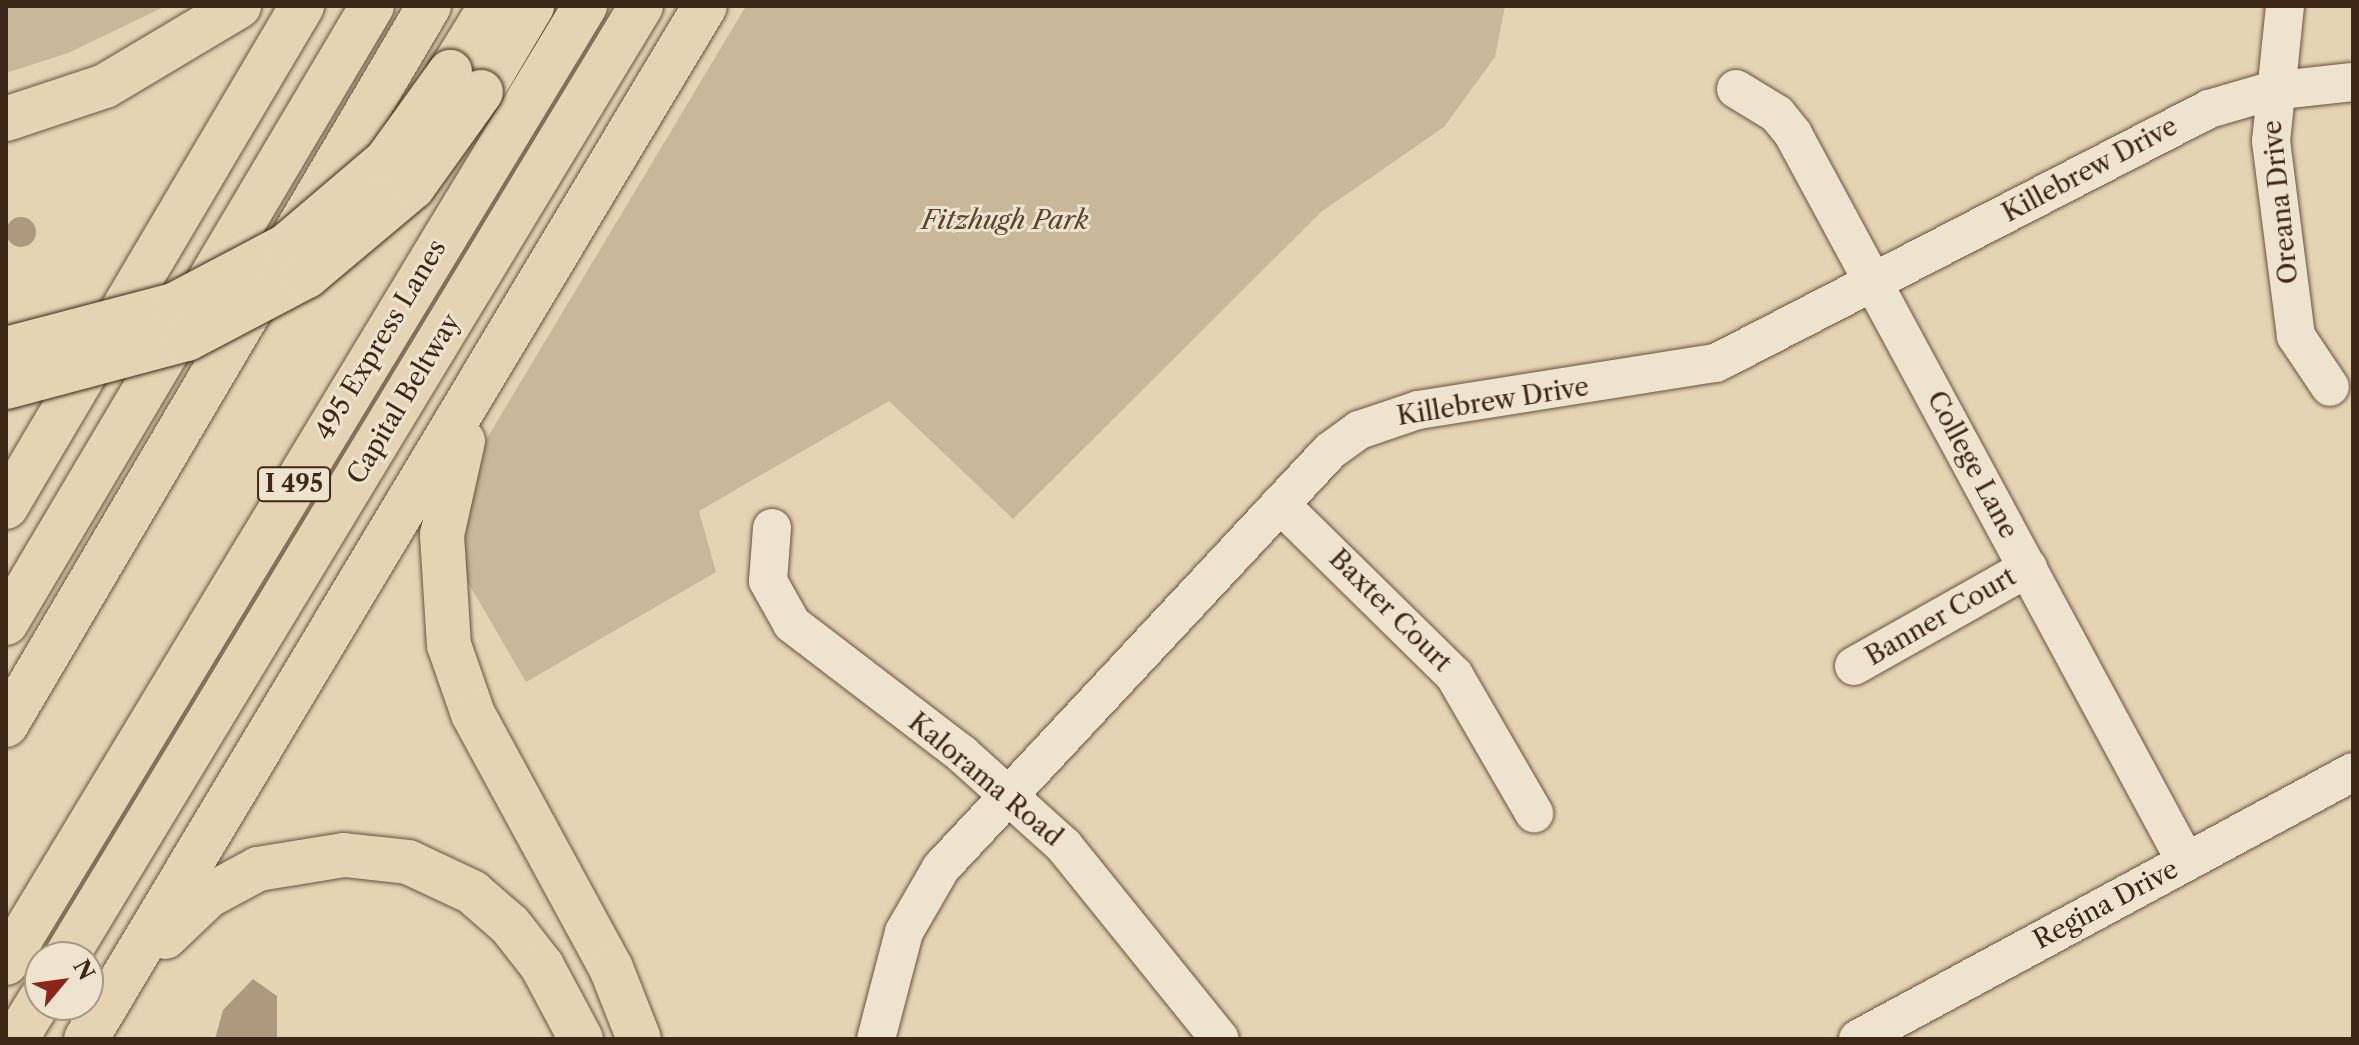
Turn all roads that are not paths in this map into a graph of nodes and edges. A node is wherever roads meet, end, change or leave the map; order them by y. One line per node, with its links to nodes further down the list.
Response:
1 (239, 6): 15 (highway)
2 (302, 6): 22 (highway)
3 (372, 6): 25 (highway)
4 (429, 6): 27 (highway)
5 (491, 6): 11 (highway)
6 (532, 6): 11 (highway)
7 (585, 6): 33 (highway, 495 Express Lanes / I 495)
8 (641, 6): 32 (highway, Capital Beltway / I 495)
9 (705, 6): 17 (highway)
10 (2285, 6): 14 (street, Oreana Drive)
11 (466, 82): 18 (highway, bridge); 19 (highway, bridge)
12 (2353, 82): 14 (street, Killebrew Drive)
13 (1736, 89): 16 (street, College Lane)
14 (2271, 91): 16 (street, Killebrew Drive); 20 (street, Oreana Drive)
15 (6, 119)
16 (1875, 285): 21 (street, Killebrew Drive); 24 (street, College Lane)
17 (511, 335): 35 (highway); 38 (highway)
18 (6, 349)
19 (6, 387)
20 (2330, 387)
21 (1280, 504): 29 (street, Killebrew Drive); 30 (street, Baxter Court)
22 (6, 507)
23 (772, 528): 29 (street, Kalorama Road)
24 (2028, 568): 26 (street, Banner Court); 31 (street, College Lane)
25 (6, 623)
26 (1854, 666)
27 (6, 725)
28 (2353, 772): 31 (street, Regina Drive)
29 (1007, 793): 39 (street, Killebrew Drive); 40 (street, Kalorama Road)
30 (1534, 813)
31 (2186, 862): 41 (street, Regina Drive)
32 (76, 941)
33 (6, 963)
34 (27, 1021): 36 (highway)
35 (96, 1022): 37 (highway)
36 (16, 1039)
37 (581, 1039)
38 (639, 1039)
39 (876, 1039)
40 (1220, 1039)
41 (1858, 1039)

